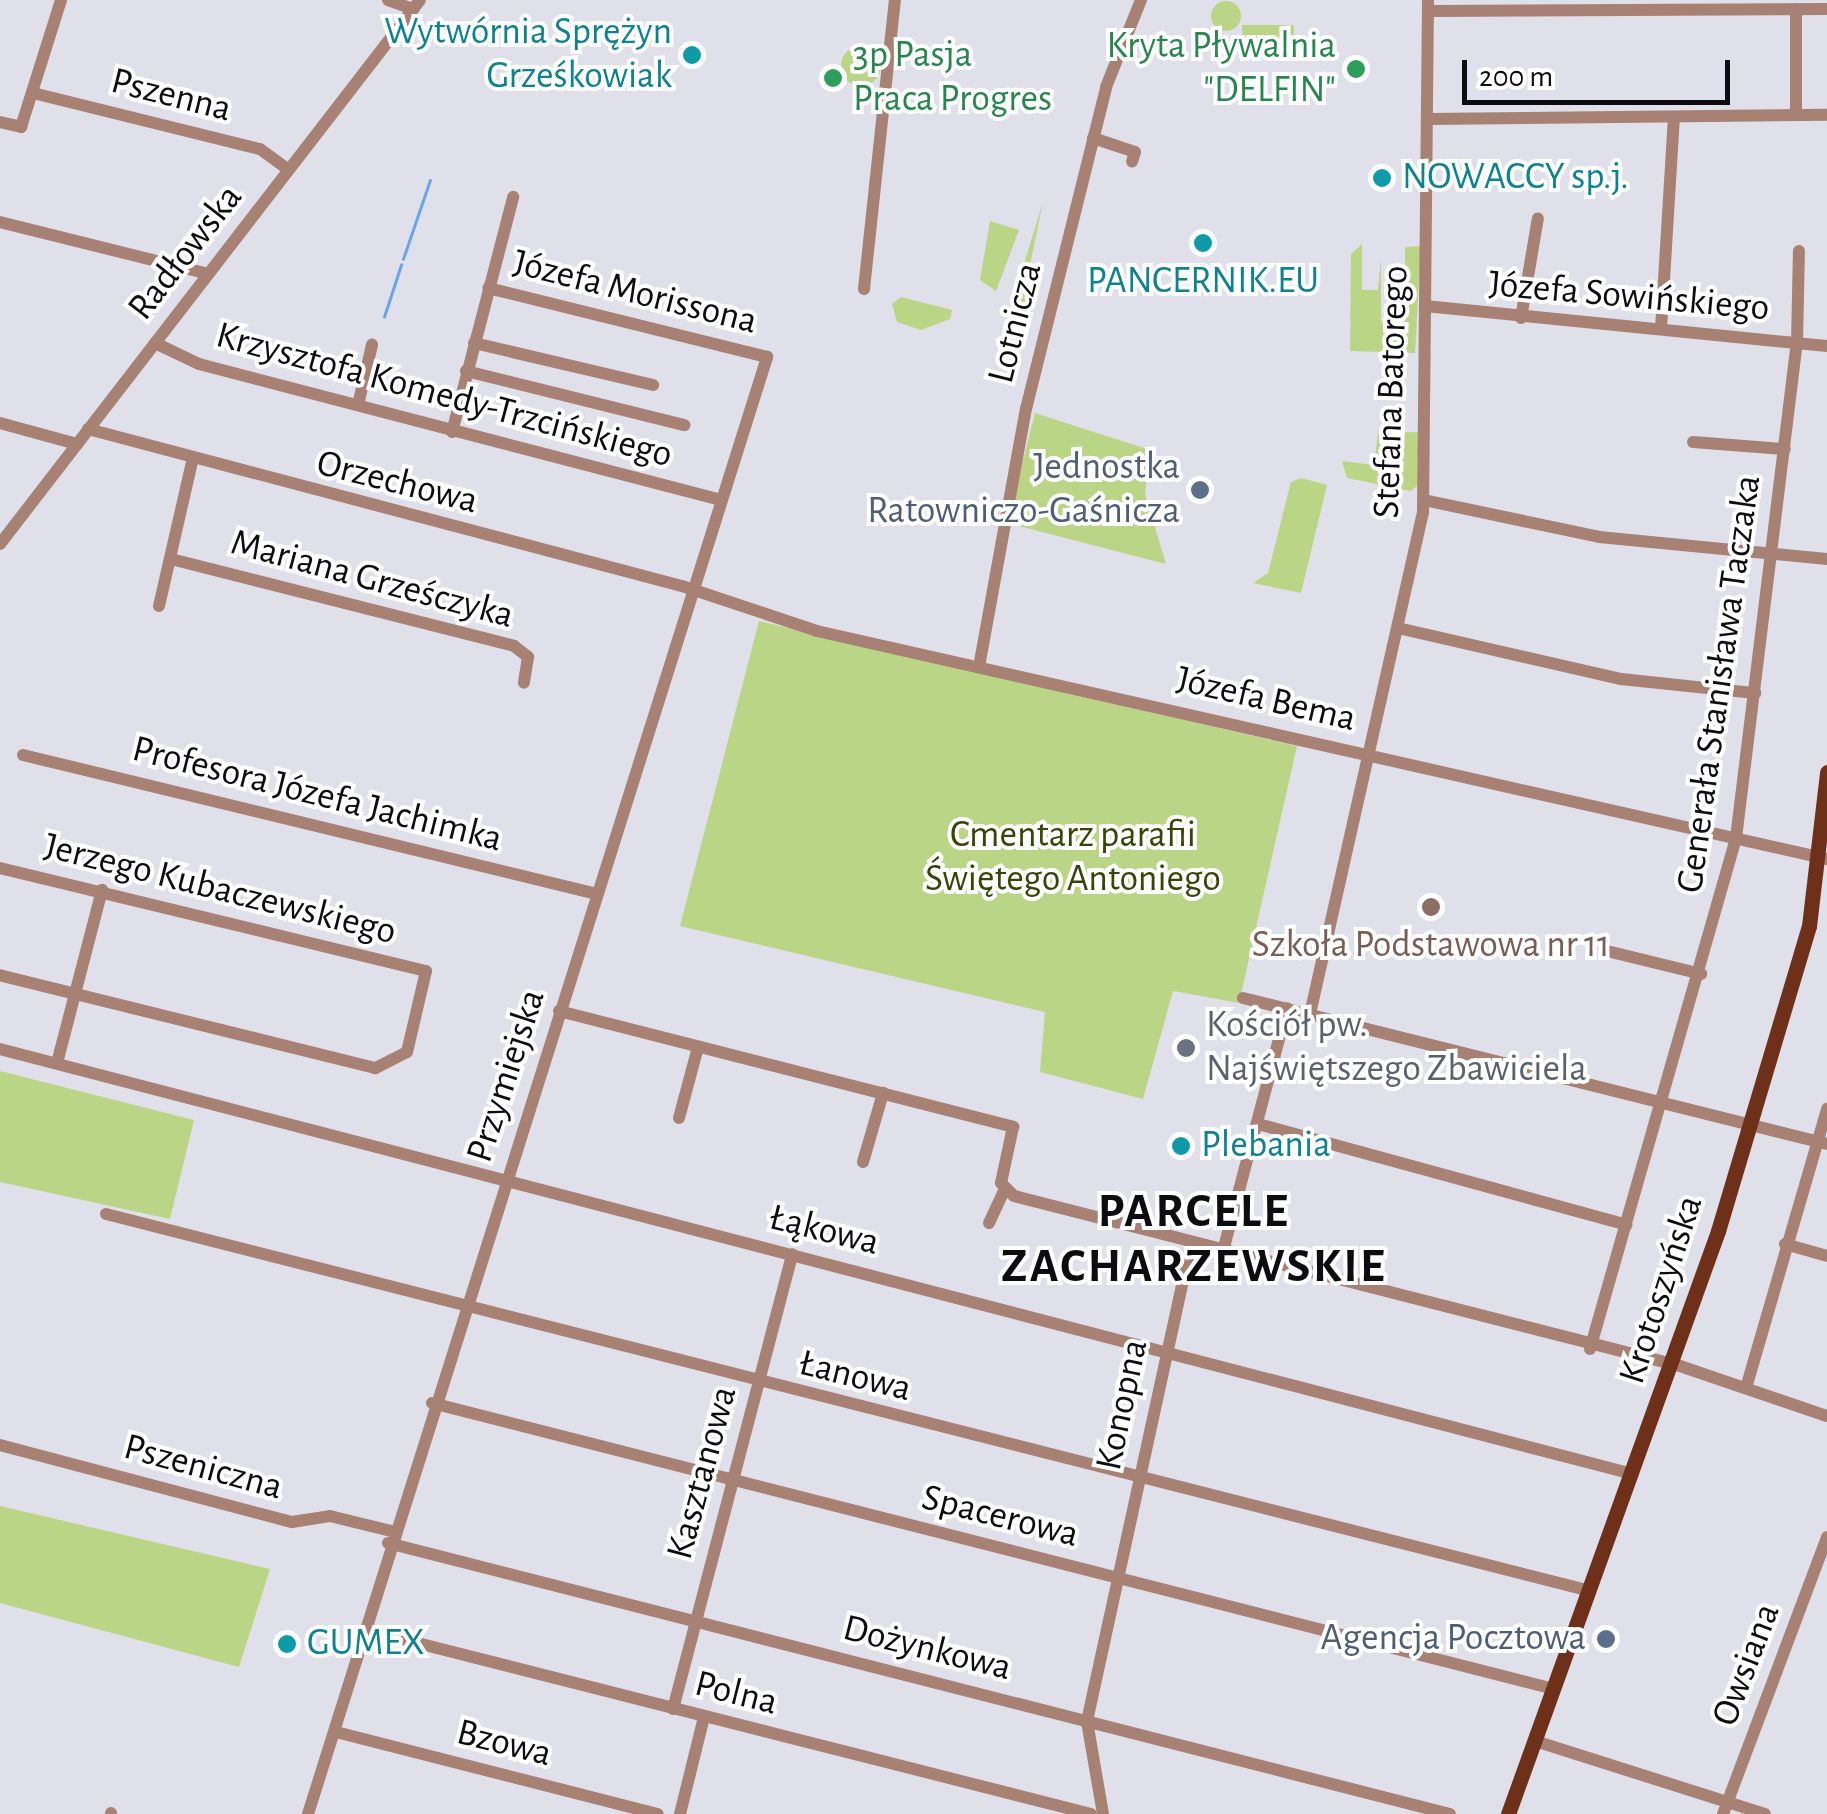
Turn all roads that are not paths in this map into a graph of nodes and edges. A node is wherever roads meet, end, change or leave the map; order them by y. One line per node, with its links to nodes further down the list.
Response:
1 (61, 0): 9 (street)
2 (388, 0): 5 (street)
3 (896, 0): 24 (street)
4 (1140, 0): 15 (street, Lotnicza)
5 (417, 4): 17 (street, Radłowska)
6 (1428, 6): 7 (street); 13 (street, Stefana Batorego)
7 (1796, 9): 8 (street); 10 (street)
8 (1827, 9)
9 (34, 93): 14 (street); 17 (street, Pszenna)
10 (1796, 115): 11 (street); 12 (street)
11 (1827, 116)
12 (1674, 117): 13 (street); 27 (street)
13 (1427, 118): 25 (street, Stefana Batorego)
14 (0, 122)
15 (1093, 138): 16 (street); 54 (street, Lotnicza)
16 (1132, 162)
17 (288, 169): 22 (street, Radłowska)
18 (514, 197): 23 (street)
19 (1538, 218): 26 (street)
20 (0, 222): 22 (street)
21 (1799, 251): 30 (street, Generała Stanisława Taczaka)
22 (208, 274): 28 (street, Radłowska)
23 (488, 288): 29 (street); 33 (street, Józefa Morissona)
24 (864, 289)
25 (1425, 306): 26 (street, Józefa Sowińskiego); 46 (street, Stefana Batorego)
26 (1521, 318): 27 (street, Józefa Sowińskiego)
27 (1661, 329): 30 (street, Józefa Sowińskiego)
28 (154, 343): 36 (street, Krzysztofa Komedy-Trzcińskiego); 39 (street, Radłowska)
29 (474, 343): 34 (street); 35 (street)
30 (1796, 343): 32 (street, Józefa Sowińskiego); 43 (street, Generała Stanisława Taczaka)
31 (372, 346): 36 (street)
32 (1827, 346)
33 (767, 357): 45 (street, Przymiejska)
34 (466, 372): 38 (street); 40 (street)
35 (653, 385)
36 (358, 405): 40 (street, Krzysztofa Komedy-Trzcińskiego)
37 (0, 423): 42 (street)
38 (684, 425)
39 (88, 429): 42 (street, Radłowska); 44 (street, Orzechowa)
40 (452, 432): 45 (street, Krzysztofa Komedy-Trzcińskiego)
41 (1693, 442): 43 (street)
42 (77, 444): 47 (street, Radłowska)
43 (1785, 448): 48 (street, Generała Stanisława Taczaka)
44 (192, 462): 49 (street); 51 (street, Orzechowa)
45 (721, 500): 51 (street, Przymiejska)
46 (1424, 500): 48 (street); 53 (street, Stefana Batorego)
47 (0, 544)
48 (1772, 554): 50 (street); 56 (street, Generała Stanisława Taczaka)
49 (172, 558): 52 (street); 55 (street, Mariana Grześczyka)
50 (1827, 559)
51 (694, 589): 54 (street, Józefa Bema); 64 (street, Przymiejska)
52 (159, 606)
53 (1398, 628): 56 (street); 57 (street, Stefana Batorego)
54 (979, 667): 57 (street, Józefa Bema)
55 (524, 683)
56 (1756, 693): 60 (street, Generała Stanisława Taczaka)
57 (1370, 754): 60 (street, Józefa Bema); 72 (street, Stefana Batorego)
58 (23, 755): 64 (street, Profesora Józefa Jachimka)
59 (1827, 772): 61 (main road, Krotoszyńska)
60 (1736, 838): 61 (street, Józefa Bema); 66 (street, Generała Stanisława Taczaka)
61 (1823, 858): 81 (main road, Krotoszyńska)
62 (0, 868): 63 (street, Jerzego Kubaczewskiego)
63 (102, 890): 68 (street); 68 (street, Jerzego Kubaczewskiego)
64 (597, 894): 71 (street, Przymiejska)
65 (1607, 952): 66 (street)
66 (1701, 974): 77 (street, Generała Stanisława Taczaka)
67 (0, 975): 68 (street)
68 (75, 996): 75 (street)
69 (1242, 998): 70 (street)
70 (1287, 1008): 72 (street); 80 (street)
71 (559, 1011): 73 (street); 84 (street, Przymiejska)
72 (1310, 1014): 77 (street)
73 (698, 1047): 76 (street); 79 (street)
74 (0, 1049): 75 (street, Łąkowa)
75 (57, 1062): 84 (street, Łąkowa)
76 (883, 1093): 83 (street); 85 (street)
77 (1662, 1106): 81 (street); 88 (street, Generała Stanisława Taczaka)
78 (1827, 1109): 82 (street)
79 (679, 1118)
80 (1258, 1124): 88 (street); 91 (street)
81 (1747, 1130): 82 (street); 97 (main road, Krotoszyńska)
82 (1822, 1143): 90 (street)
83 (863, 1162)
84 (506, 1179): 92 (street, Łąkowa); 94 (street, Przymiejska)
85 (1004, 1191): 87 (street); 89 (street)
86 (106, 1214): 94 (street, Łanowa)
87 (988, 1223)
88 (1626, 1225): 96 (street, Generała Stanisława Taczaka)
89 (1191, 1244): 91 (street); 95 (street, Konopna)
90 (1785, 1244): 93 (street); 99 (street)
91 (1223, 1252): 96 (street)
92 (792, 1254): 95 (street, Łąkowa); 98 (street, Kasztanowa)
93 (1827, 1256)
94 (464, 1306): 98 (street, Łanowa); 100 (street, Przymiejska)
95 (1164, 1349): 103 (street, Łąkowa); 105 (street, Konopna)
96 (1590, 1349): 97 (street)
97 (1672, 1368): 99 (street); 103 (main road, Krotoszyńska)
98 (758, 1383): 104 (street, Kasztanowa); 105 (street, Łanowa)
99 (1746, 1388): 101 (street)
100 (432, 1403): 104 (street, Spacerowa); 106 (street, Przymiejska)
101 (1827, 1416)
102 (0, 1445): 106 (street, Pszeniczna)
103 (1633, 1474): 109 (main road, Krotoszyńska)
104 (732, 1479): 108 (street, Spacerowa); 110 (street, Kasztanowa)
105 (1138, 1480): 108 (street, Konopna); 109 (street, Łanowa)
106 (390, 1537): 110 (street, Dożynkowa); 111 (street, Przymiejska)
107 (1827, 1537): 118 (street, Owsiana)
108 (1122, 1580): 112 (street, Spacerowa); 115 (street, Konopna)
109 (1590, 1591): 112 (main road, Krotoszyńska)
110 (694, 1621): 113 (street, Kasztanowa); 115 (street, Dożynkowa)
111 (366, 1630): 113 (street, Polna); 116 (street, Przymiejska)
112 (1554, 1689): 117 (main road, Krotoszyńska)
113 (673, 1709): 114 (street, Polna)
114 (704, 1716): 121 (street); 122 (street, Polna)
115 (1087, 1720): 123 (street, Konopna); 124 (street, Dożynkowa)
116 (336, 1732): 119 (street, Przymiejska); 120 (street, Bzowa)
117 (1535, 1741): 118 (street); 125 (main road, Krotoszyńska)
118 (1728, 1798): 126 (street, Owsiana); 127 (street)
119 (309, 1814)
120 (658, 1814)
121 (680, 1814)
122 (1091, 1814)
123 (1103, 1814)
124 (1450, 1814)
125 (1508, 1814)
126 (1723, 1814)
127 (1765, 1814)

